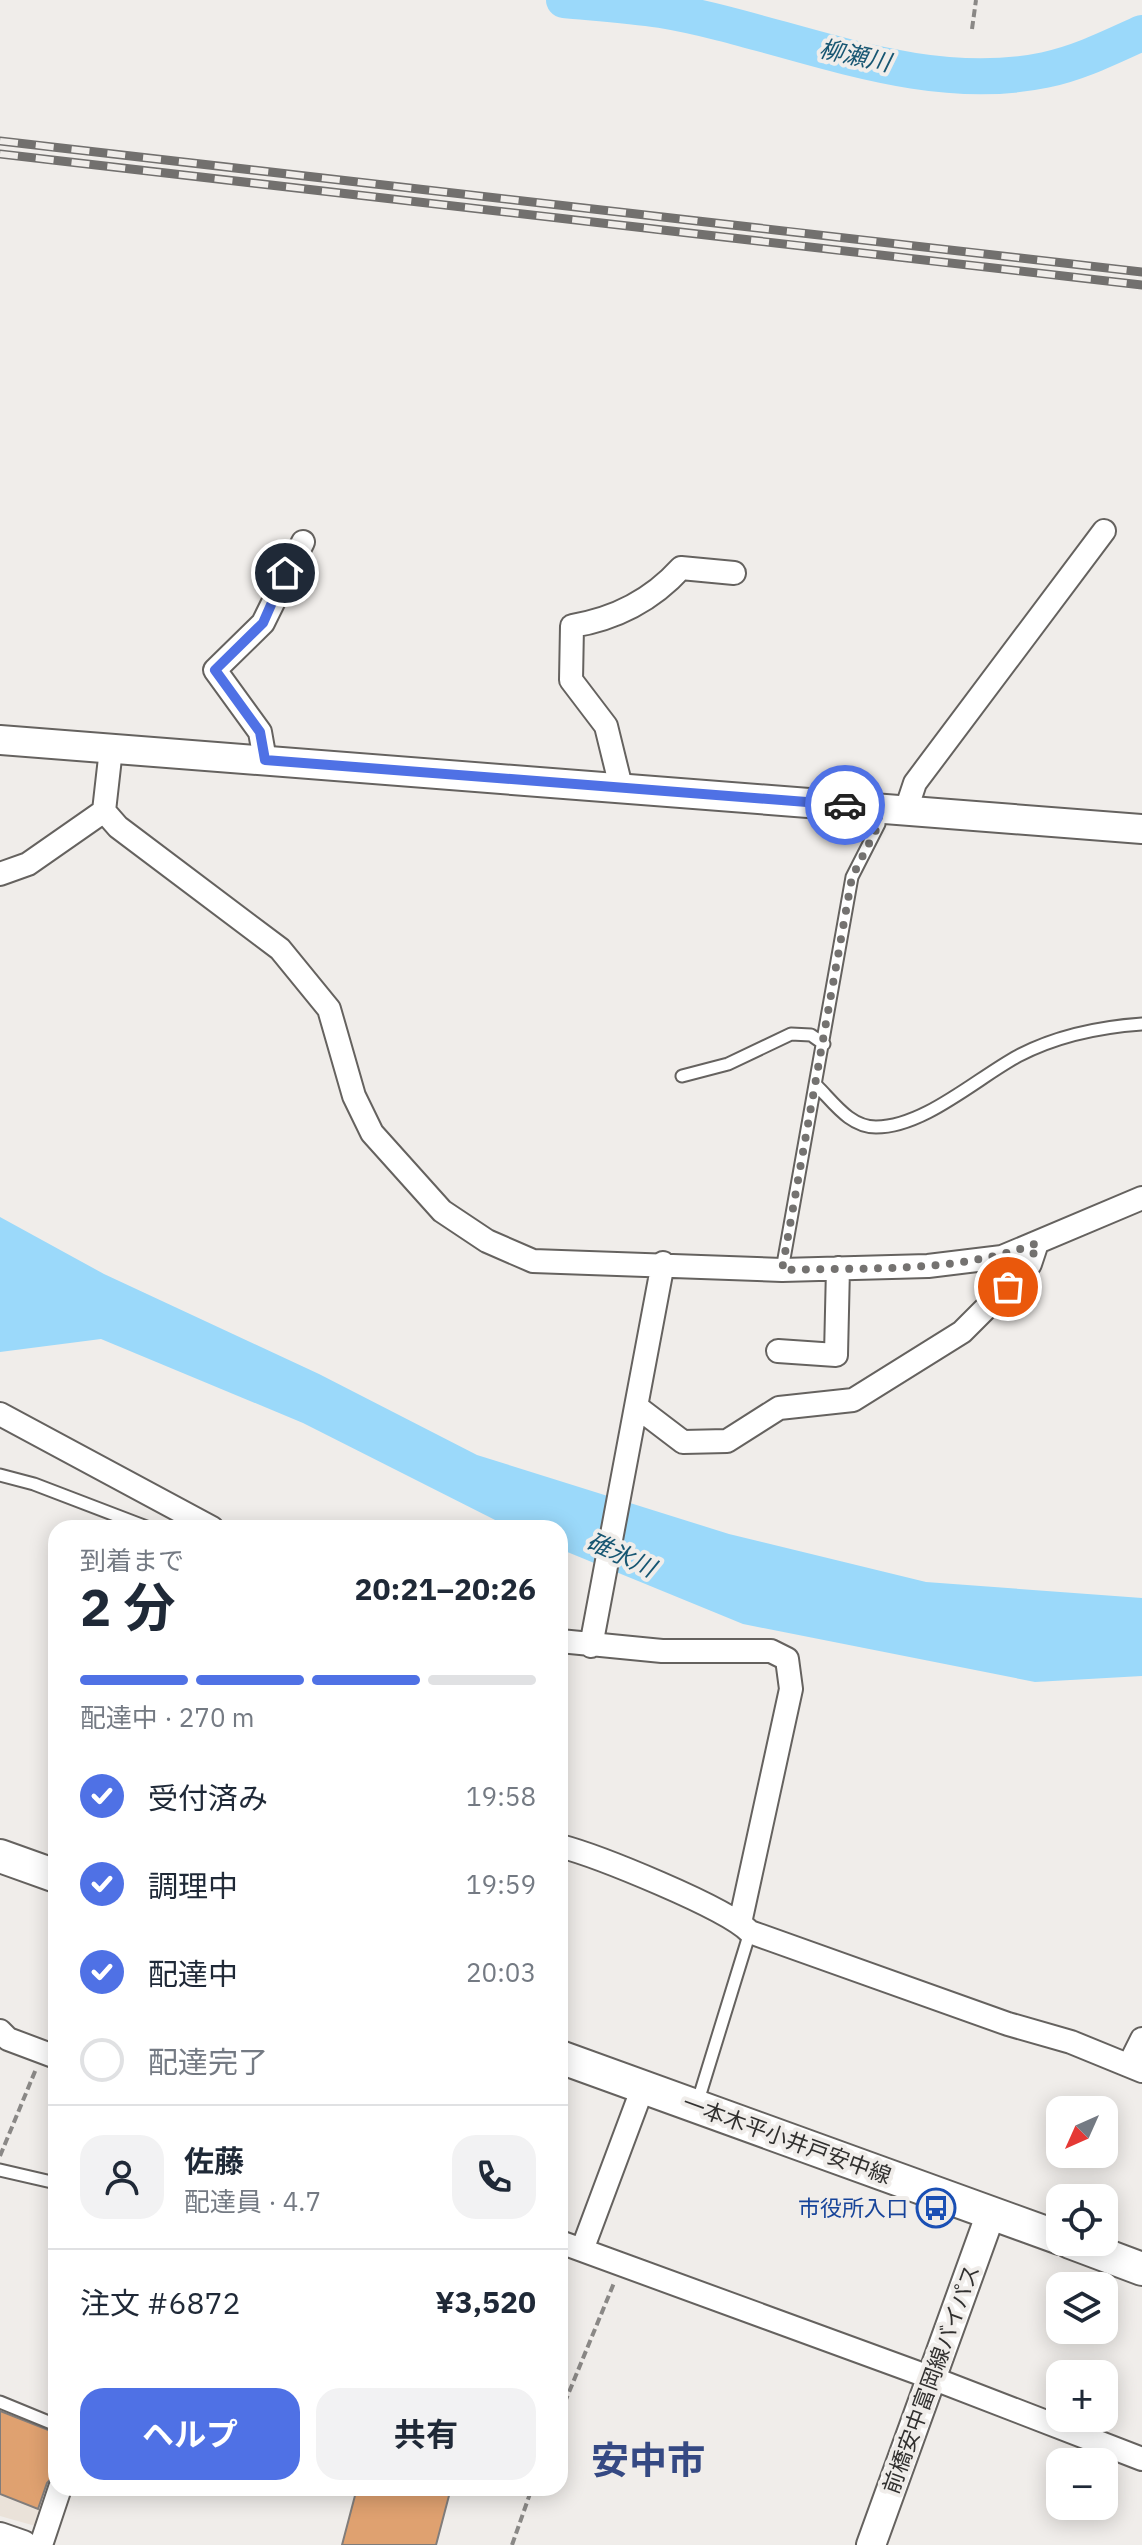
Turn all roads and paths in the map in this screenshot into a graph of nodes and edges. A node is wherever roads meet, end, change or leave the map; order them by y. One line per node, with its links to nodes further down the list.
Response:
1 (976, 0): 2 (path)
2 (972, 29)
3 (1104, 531): 10 (street)
4 (303, 542): 8 (street)
5 (734, 573): 9 (street)
6 (0, 740): 7 (street)
7 (111, 749): 8 (street); 11 (street)
8 (265, 760): 9 (street)
9 (621, 787): 10 (street)
10 (893, 809): 12 (street); 15 (lane)
11 (104, 811): 13 (street); 20 (street)
12 (1142, 829)
13 (0, 874)
14 (1142, 1024): 17 (lane)
15 (824, 1044): 16 (lane); 17 (lane)
16 (682, 1076)
17 (817, 1086): 22 (lane)
18 (1142, 1198): 19 (street)
19 (1037, 1243): 21 (street); 25 (street)
20 (663, 1263): 22 (street); 25 (street)
21 (838, 1268): 22 (street); 23 (street)
22 (782, 1270)
23 (778, 1351)
24 (0, 1414): 28 (street)
25 (636, 1414): 29 (street)
26 (0, 1475): 27 (lane)
27 (128, 1520)
28 (197, 1520)
29 (592, 1639): 30 (street); 34 (street)
30 (568, 1640)
31 (568, 1849): 34 (street)
32 (0, 1856): 33 (main road)
33 (48, 1873)
34 (745, 1928): 40 (street); 42 (lane)
35 (0, 2031): 37 (street)
36 (1142, 2039): 40 (street)
37 (48, 2053)
38 (48, 2058): 43 (path)
39 (568, 2060): 41 (main road, 一本木平小井戸安中線)
40 (1136, 2068)
41 (643, 2087): 42 (main road, 一本木平小井戸安中線); 49 (street)
42 (696, 2106): 46 (main road, 一本木平小井戸安中線)
43 (0, 2156)
44 (0, 2170): 45 (lane)
45 (48, 2181)
46 (991, 2213): 47 (main road, 一本木平小井戸安中線); 53 (street, 前橋安中富岡線バイパス)
47 (1046, 2233)
48 (568, 2245): 49 (street)
49 (582, 2250): 51 (street)
50 (1107, 2256): 52 (main road)
51 (621, 2266): 53 (street); 54 (path)
52 (1142, 2269)
53 (932, 2378): 57 (street); 64 (street, 前橋安中富岡線バイパス)
54 (568, 2395)
55 (0, 2402): 56 (lane)
56 (48, 2422)
57 (1142, 2459)
58 (57, 2496): 62 (street)
59 (529, 2496): 63 (path)
60 (0, 2537): 61 (street)
61 (23, 2545)
62 (41, 2545)
63 (512, 2545)
64 (871, 2545)

